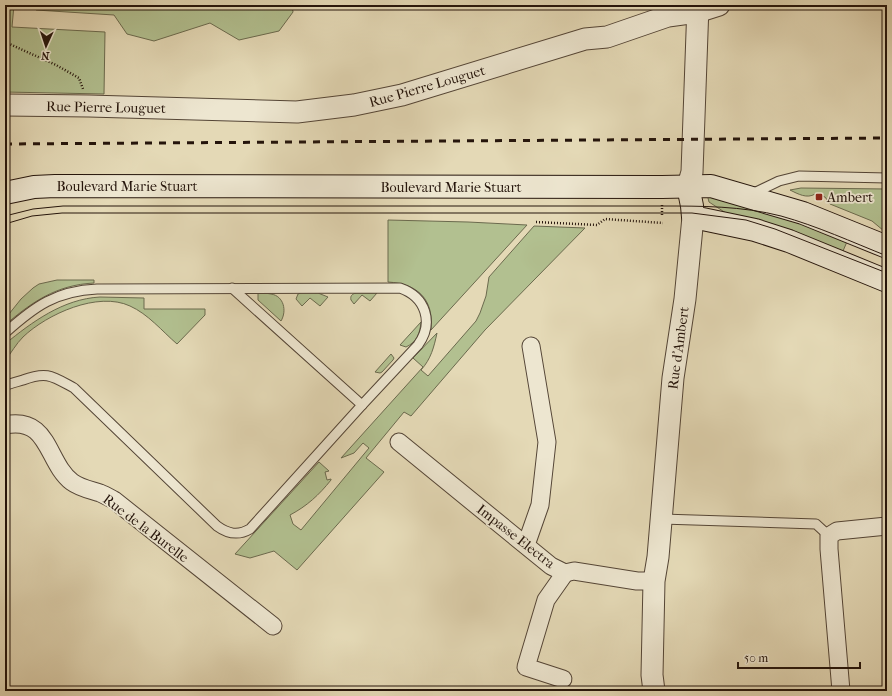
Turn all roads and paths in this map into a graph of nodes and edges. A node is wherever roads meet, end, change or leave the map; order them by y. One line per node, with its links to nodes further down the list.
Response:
1 (719, 5): 2 (street, Rue Pierre Louguet)
2 (697, 9): 5 (street, Rue Pierre Louguet); 7 (street, Rue d'Ambert)
3 (5, 42): 5 (path)
4 (5, 105): 5 (street, Rue Pierre Louguet)
5 (90, 106)
6 (887, 178): 9 (lane)
7 (688, 186): 8 (main road, Boulevard Marie Stuart); 9 (main road, Boulevard Marie Stuart); 10 (main road, Rue d'Ambert)
8 (5, 193)
9 (750, 198): 13 (main road, Boulevard Marie Stuart)
10 (693, 217): 14 (main road); 22 (street, Rue d'Ambert)
11 (536, 222): 12 (path)
12 (663, 223)
13 (887, 247)
14 (887, 282)
15 (232, 288): 16 (lane); 19 (lane); 19 (lane)
16 (5, 333)
17 (531, 346): 25 (street)
18 (5, 386): 19 (lane)
19 (362, 405)
20 (5, 425): 28 (street, Rue de la Burelle)
21 (399, 442): 25 (street, Impasse Electra)
22 (662, 519): 24 (lane); 27 (street, Rue d'Ambert)
23 (887, 526): 24 (street)
24 (829, 536): 31 (street)
25 (526, 545): 26 (street, Impasse Electra)
26 (565, 573): 27 (street, Impasse Electra); 29 (street)
27 (654, 582): 30 (street, Rue d'Ambert)
28 (273, 626)
29 (563, 679)
30 (654, 691)
31 (841, 691)

